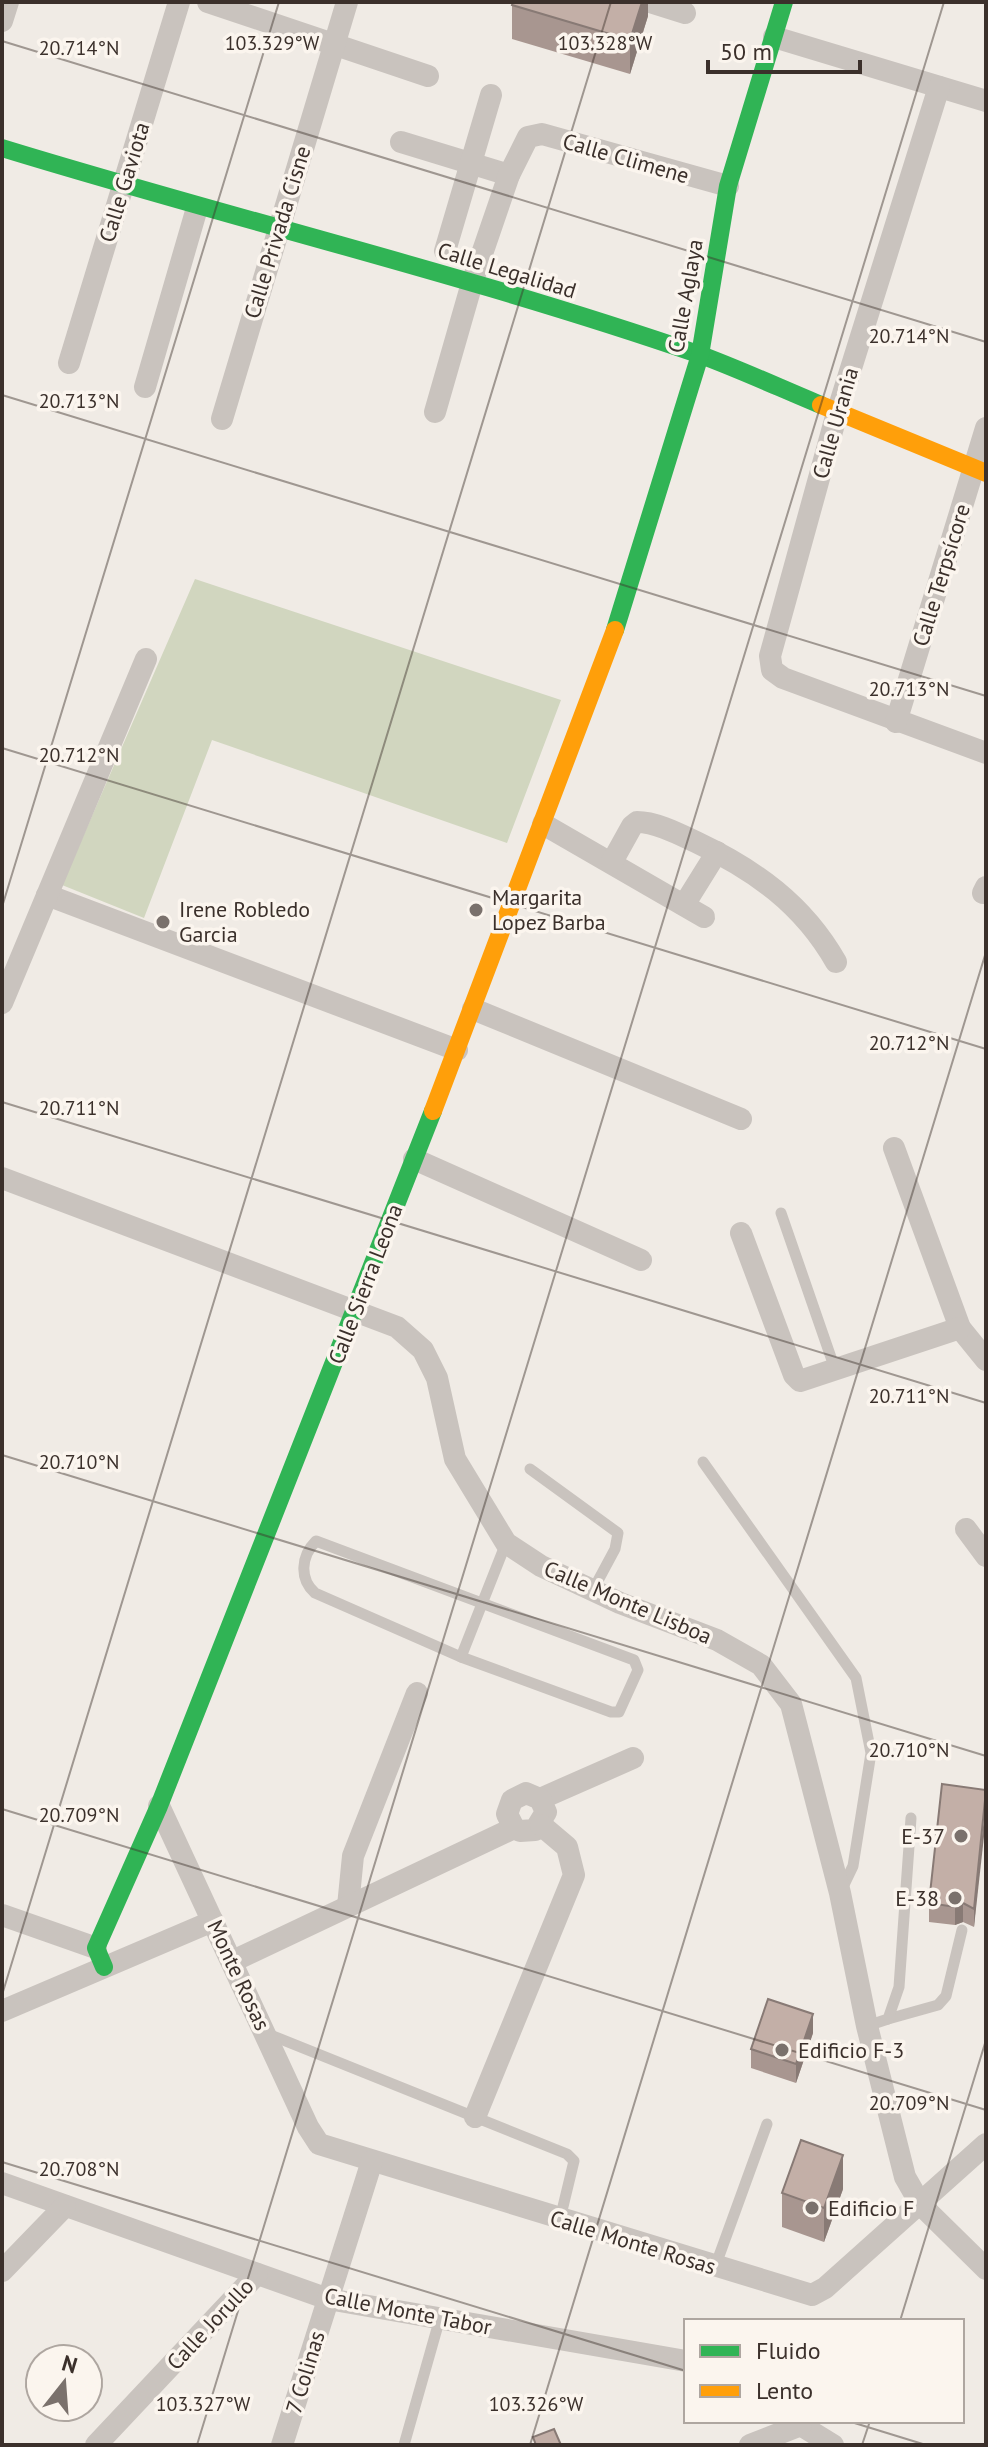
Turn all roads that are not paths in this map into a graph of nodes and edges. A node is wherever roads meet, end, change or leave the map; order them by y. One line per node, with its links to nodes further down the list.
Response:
1 (8, 2): 8 (street)
2 (179, 2): 19 (street, Calle Gaviota)
3 (208, 2): 10 (street)
4 (347, 2): 10 (street, Calle Privada Cisne)
5 (650, 2): 7 (street)
6 (784, 2): 9 (street, Calle Aglaya)
7 (685, 13)
8 (2, 21)
9 (774, 37): 12 (street); 20 (street, Calle Aglaya)
10 (333, 45): 11 (street); 22 (street, Calle Privada Cisne)
11 (428, 76)
12 (939, 87): 14 (street); 29 (street, Calle Urania)
13 (491, 95): 17 (street)
14 (986, 101)
15 (401, 142): 17 (street)
16 (2, 148): 19 (street, Calle Legalidad)
17 (470, 163): 18 (street); 23 (street)
18 (509, 175): 20 (street, Calle Climene); 24 (street, Calle Climene)
19 (123, 185): 21 (street, Calle Legalidad); 26 (street, Calle Gaviota)
20 (728, 186): 25 (street, Calle Aglaya)
21 (197, 208): 22 (street, Calle Legalidad); 27 (street)
22 (278, 230): 24 (street, Calle Legalidad); 30 (street, Calle Privada Cisne)
23 (445, 251)
24 (472, 283): 25 (street, Calle Legalidad); 28 (street, Calle Climene)
25 (700, 355): 29 (street, Calle Legalidad); 33 (street, Calle Aglaya)
26 (69, 363)
27 (145, 387)
28 (435, 412)
29 (837, 413): 32 (street, Calle Legalidad); 35 (street, Calle Urania)
30 (222, 419)
31 (986, 428): 32 (street, Calle Terpsícore)
32 (980, 471): 35 (street, Calle Terpsícore)
33 (628, 597): 37 (street, Calle Sierra Leona)
34 (146, 659): 40 (street)
35 (896, 722): 36 (street)
36 (986, 753)
37 (543, 824): 39 (street); 45 (street, Calle Sierra Leona)
38 (717, 852): 39 (street); 41 (street); 43 (street)
39 (612, 862): 41 (street)
40 (47, 895): 44 (street); 46 (street)
41 (684, 905): 42 (street)
42 (704, 917)
43 (836, 962)
44 (2, 1003)
45 (473, 1009): 46 (street, Calle Sierra Leona); 47 (street)
46 (457, 1050): 49 (street, Calle Sierra Leona)
47 (741, 1119)
48 (894, 1148): 55 (street)
49 (414, 1159): 53 (street); 54 (street, Calle Sierra Leona)
50 (2, 1178): 54 (street, Calle Monte Lisboa)
51 (781, 1213): 57 (lane)
52 (741, 1233): 57 (street)
53 (641, 1260)
54 (355, 1309): 61 (street, Calle Monte Lisboa); 69 (street, Calle Sierra Leona)
55 (960, 1328): 56 (street); 57 (street)
56 (986, 1360)
57 (835, 1369)
58 (703, 1462): 73 (lane)
59 (530, 1469): 63 (lane)
60 (966, 1529): 62 (street)
61 (506, 1543): 63 (street, Calle Monte Lisboa); 64 (lane)
62 (986, 1556)
63 (593, 1590): 73 (street, Calle Monte Lisboa)
64 (485, 1604): 65 (lane); 65 (lane); 65 (lane)
65 (461, 1657)
66 (417, 1693): 74 (street)
67 (633, 1758): 68 (street)
68 (540, 1799): 71 (street); 72 (street)
69 (159, 1806): 76 (street, Monte Rosas); 78 (street, Calle Sierra Leona)
70 (911, 1818): 81 (lane)
71 (541, 1825): 72 (street); 83 (street)
72 (514, 1828): 74 (street)
73 (840, 1893): 81 (street, Calle Monte Lisboa)
74 (348, 1906): 79 (street)
75 (2, 1915): 78 (street)
76 (213, 1921): 78 (street); 79 (street, Monte Rosas)
77 (962, 1930): 81 (lane)
78 (100, 1958): 80 (street)
79 (233, 1961): 82 (street, Monte Rosas)
80 (2, 2011)
81 (877, 2023): 89 (street, Calle Monte Lisboa)
82 (267, 2034): 83 (lane); 85 (street, Monte Rosas)
83 (475, 2117): 91 (lane)
84 (767, 2124): 92 (lane)
85 (319, 2144): 87 (street, Calle Monte Rosas)
86 (986, 2144): 89 (street)
87 (372, 2161): 91 (street, Calle Monte Rosas); 96 (street, 7 Colinas)
88 (2, 2183): 90 (street, Calle Monte Tabor)
89 (921, 2205): 92 (street, Calle Monte Rosas); 93 (street, Calle Monte Lisboa)
90 (65, 2206): 94 (street); 95 (street, Calle Monte Tabor)
91 (560, 2219): 92 (street, Calle Monte Rosas)
92 (714, 2268)
93 (986, 2269)
94 (2, 2271)
95 (257, 2274): 96 (street, Calle Monte Tabor); 100 (street, Calle Jorullo)
96 (328, 2299): 97 (street, Calle Monte Tabor); 101 (street, 7 Colinas)
97 (440, 2318): 98 (street, Calle Monte Tabor); 102 (lane)
98 (684, 2361)
99 (798, 2423): 103 (street); 104 (street)
100 (96, 2445)
101 (282, 2445)
102 (404, 2445)
103 (750, 2445)
104 (833, 2445)

